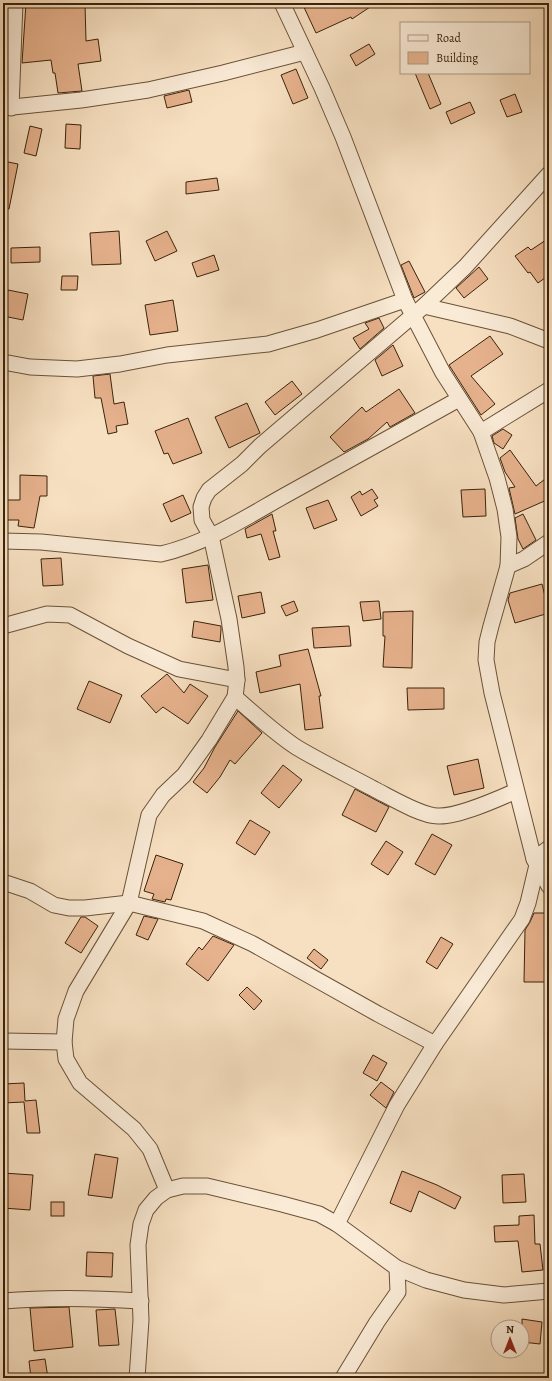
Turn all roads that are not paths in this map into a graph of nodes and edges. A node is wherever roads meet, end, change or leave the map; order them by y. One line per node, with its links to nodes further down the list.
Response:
1 (15, 3): 4 (street)
2 (282, 3): 3 (street)
3 (305, 52): 4 (street); 6 (street)
4 (7, 108)
5 (549, 174): 7 (street)
6 (405, 300): 8 (street); 10 (street)
7 (424, 306): 8 (street); 9 (street)
8 (413, 316): 12 (street); 14 (street)
9 (549, 341)
10 (3, 362)
11 (549, 390): 13 (street)
12 (459, 399): 13 (street); 14 (street)
13 (481, 432): 17 (street)
14 (211, 536): 15 (street); 19 (street)
15 (3, 541)
16 (549, 542): 17 (street)
17 (508, 566): 21 (street)
18 (3, 626): 19 (street)
19 (237, 680): 20 (street)
20 (235, 697): 21 (street); 26 (street)
21 (516, 791): 23 (street)
22 (549, 848): 23 (street)
23 (536, 862): 25 (street); 29 (street)
24 (3, 882): 26 (street)
25 (549, 886)
26 (129, 903): 28 (street); 29 (street)
27 (3, 1041): 28 (street)
28 (64, 1042): 30 (street)
29 (435, 1044): 31 (street)
30 (167, 1190): 31 (street); 37 (street)
31 (337, 1224): 32 (street)
32 (397, 1268): 33 (street); 35 (street)
33 (426, 1280): 34 (street); 35 (street)
34 (549, 1291)
35 (398, 1292): 39 (street)
36 (3, 1301): 37 (street)
37 (141, 1301): 38 (street)
38 (137, 1378)
39 (343, 1378)

